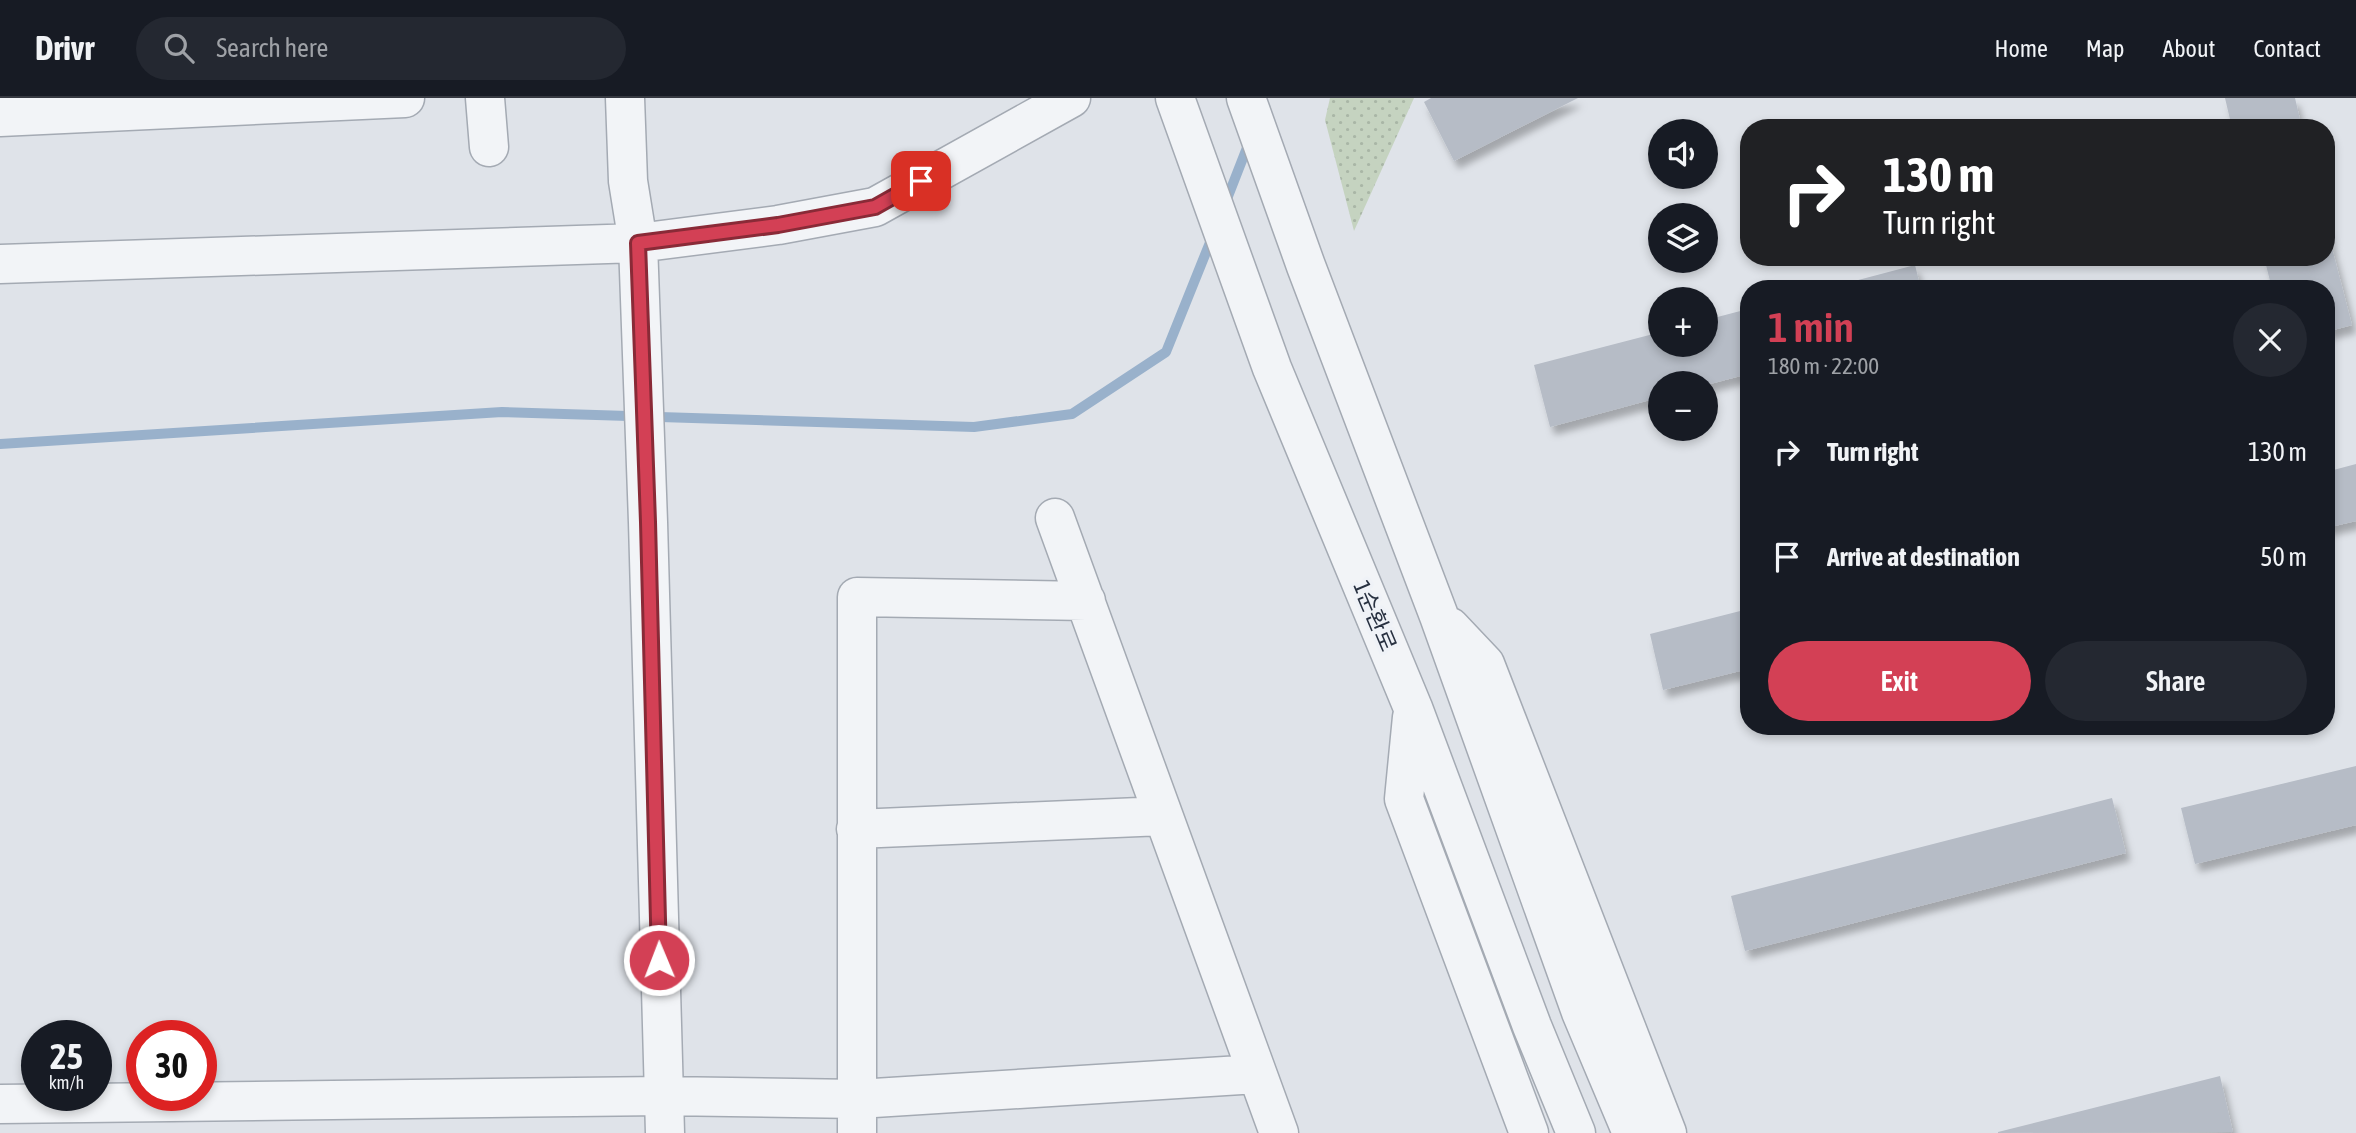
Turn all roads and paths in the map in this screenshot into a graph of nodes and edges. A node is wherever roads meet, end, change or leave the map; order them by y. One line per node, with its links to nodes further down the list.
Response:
1 (405, 98): 7 (street)
2 (485, 98): 8 (street)
3 (625, 98): 9 (street)
4 (1071, 98): 9 (street)
5 (1246, 98): 13 (street)
6 (1176, 102): 14 (street, 1순환로)
7 (0, 117)
8 (489, 147)
9 (638, 243): 10 (street); 19 (street)
10 (0, 264)
11 (1055, 518): 12 (street)
12 (1086, 601): 15 (street); 16 (street)
13 (1439, 616): 24 (street); 25 (street)
14 (1413, 708): 22 (street); 23 (street, 1순환로)
15 (1163, 816): 16 (street); 17 (street)
16 (856, 829): 20 (street)
17 (1257, 1073): 20 (street); 21 (street)
18 (0, 1104): 19 (street)
19 (664, 1115): 20 (street)
20 (858, 1116)
21 (1279, 1133)
22 (1529, 1133)
23 (1576, 1133)
24 (1632, 1133)
25 (1667, 1133)

